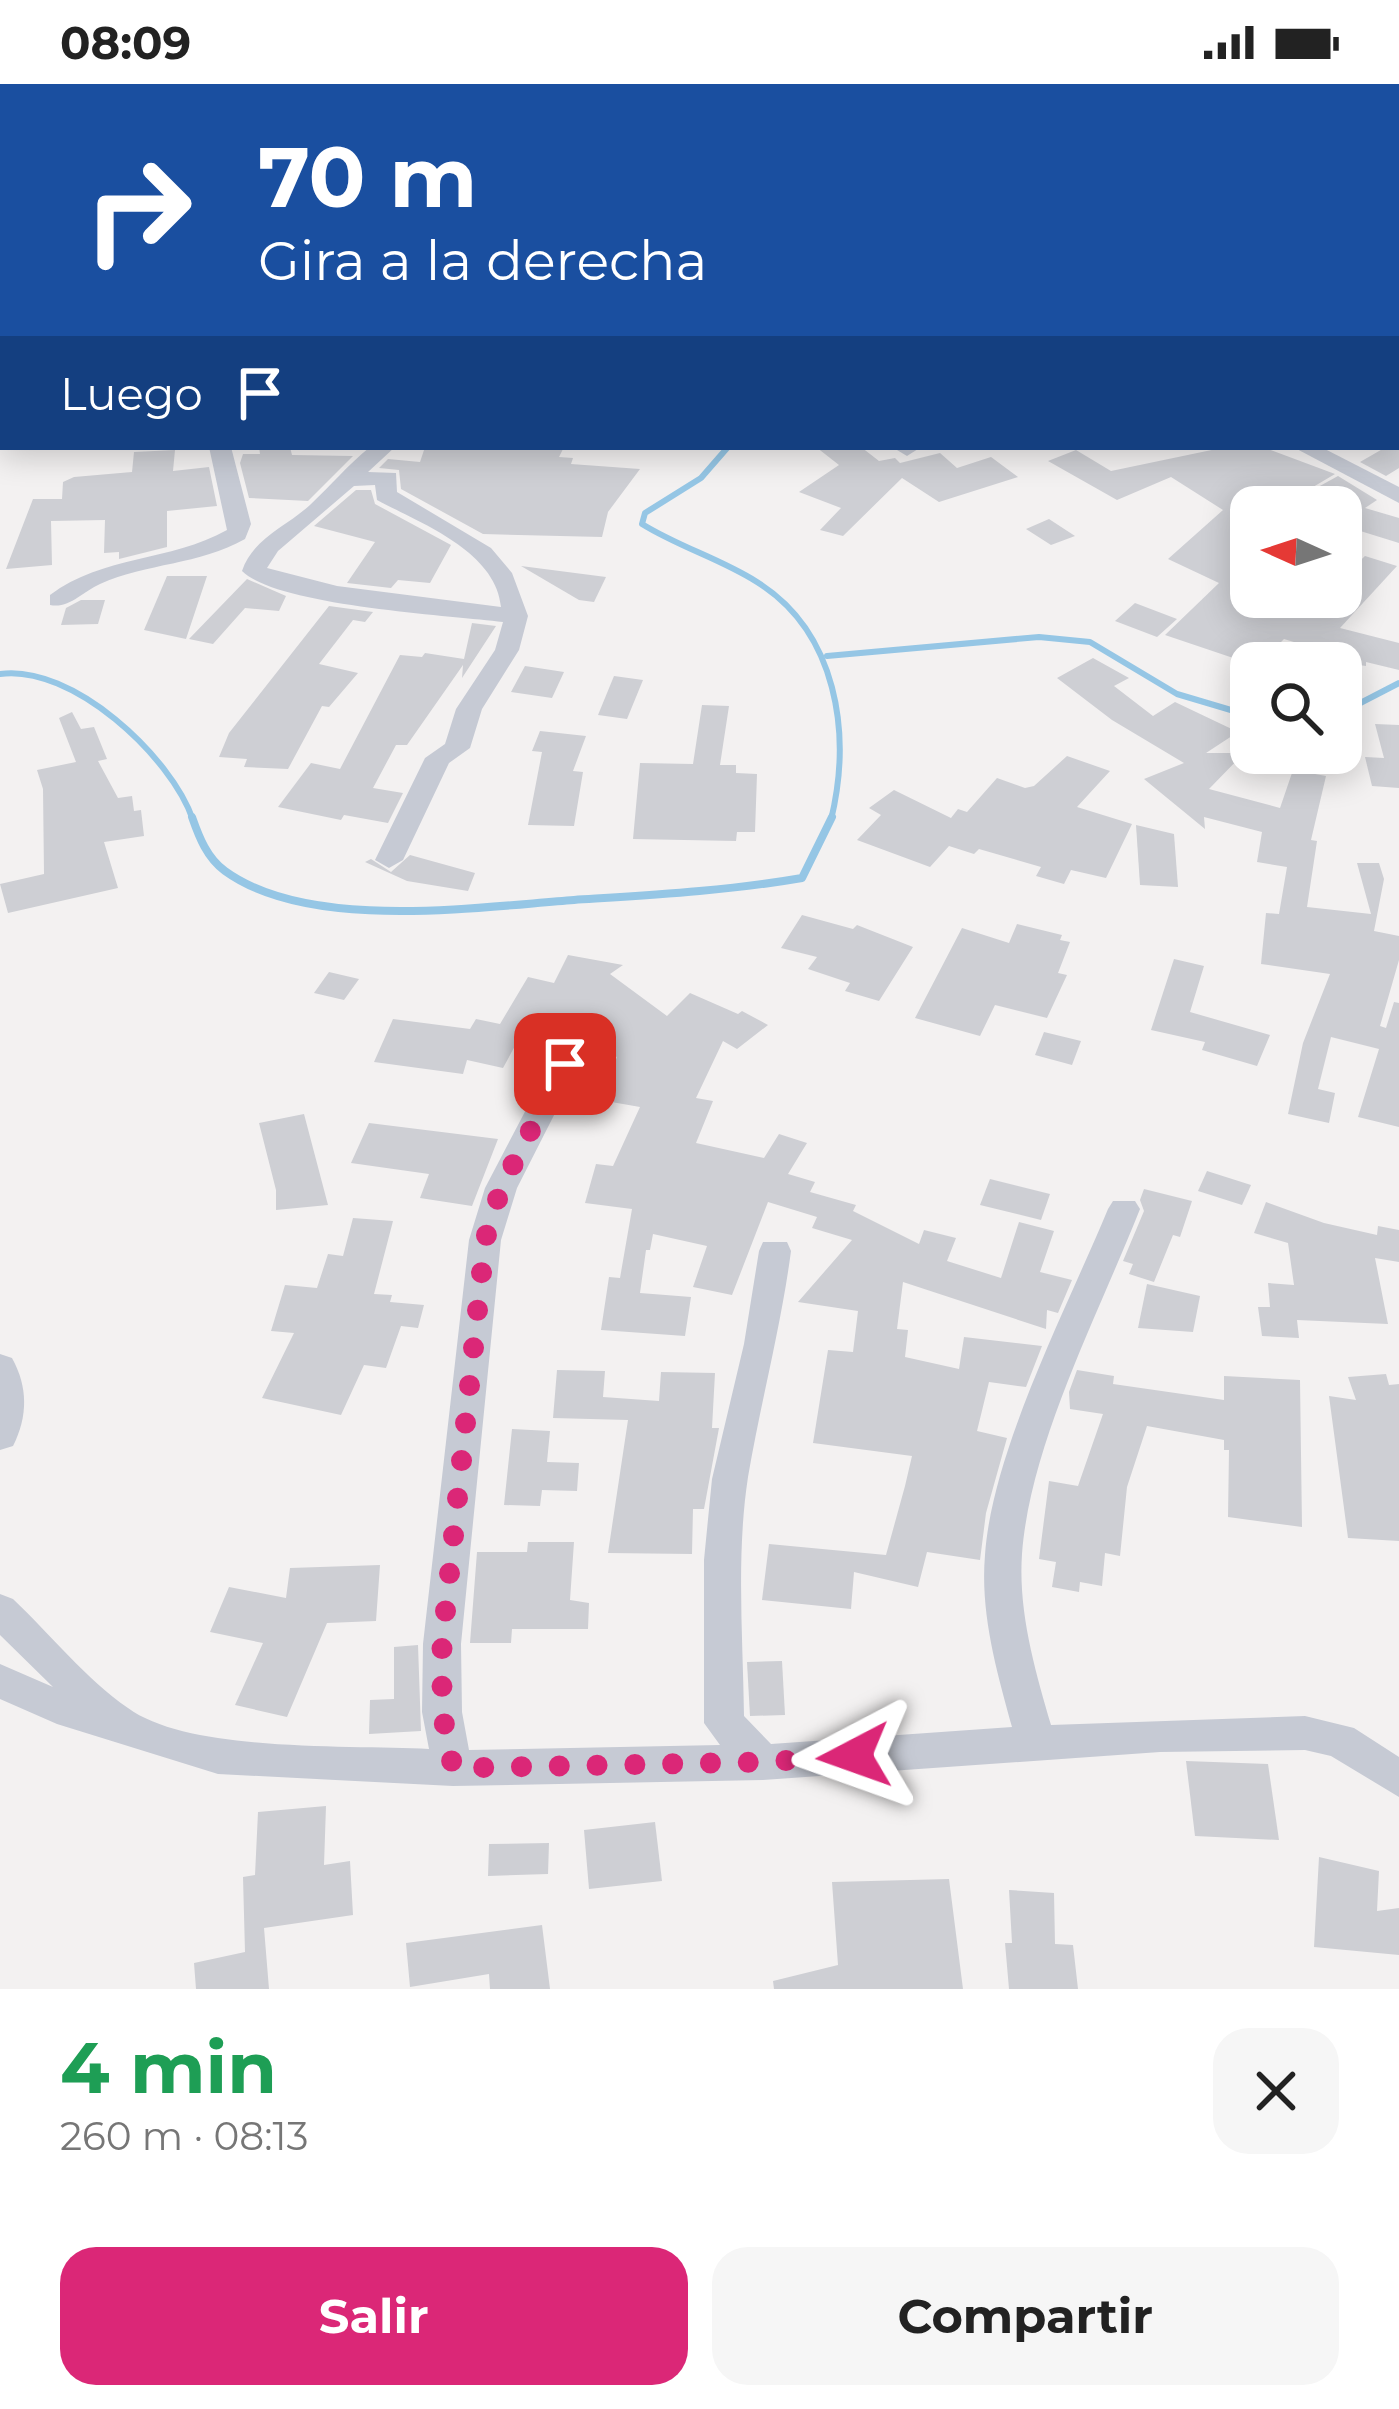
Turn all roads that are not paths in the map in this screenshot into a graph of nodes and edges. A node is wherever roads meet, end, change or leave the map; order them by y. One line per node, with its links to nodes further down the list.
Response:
1 (221, 450): 6 (street)
2 (379, 450): 4 (street)
3 (1310, 450): 5 (street)
4 (342, 479): 7 (street); 7 (street)
5 (1399, 496)
6 (58, 600)
7 (516, 616): 8 (street)
8 (389, 860)
9 (565, 1064): 19 (street)
10 (1124, 1209): 17 (street)
11 (775, 1251): 18 (street)
12 (0, 1367): 13 (street)
13 (0, 1436)
14 (0, 1610): 16 (street)
15 (0, 1681): 16 (street)
16 (115, 1722): 19 (street)
17 (1036, 1744): 18 (street); 20 (street)
18 (764, 1762): 19 (street)
19 (453, 1768)
20 (1399, 1778)

